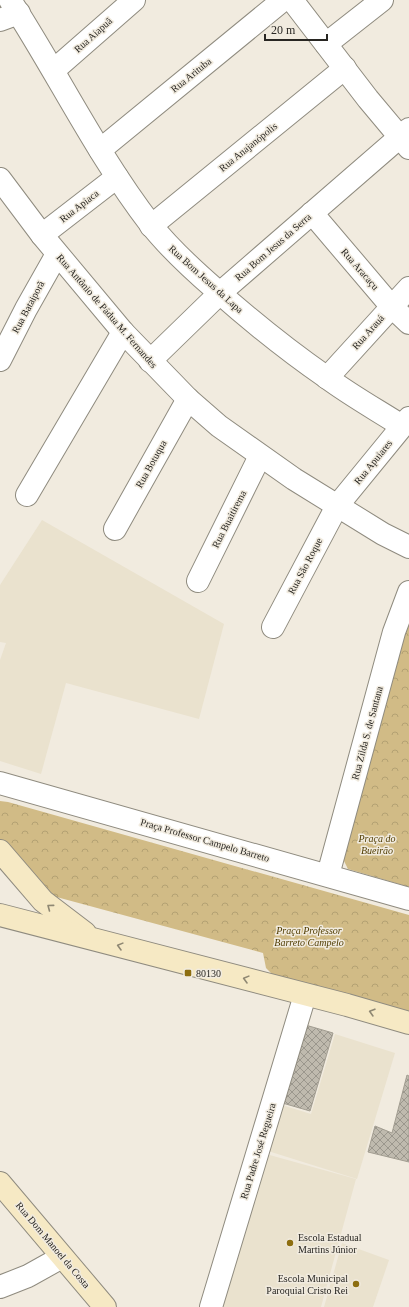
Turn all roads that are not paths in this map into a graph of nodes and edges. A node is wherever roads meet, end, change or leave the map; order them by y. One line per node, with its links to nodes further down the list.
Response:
1 (282, 0): 10 (street, Rua Arituba)
2 (292, 0): 6 (street)
3 (382, 0): 6 (street)
4 (125, 3): 8 (street, Rua Aiapuã)
5 (10, 11): 8 (street, Rua Bom Jesus da Lapa)
6 (326, 44): 7 (street)
7 (345, 68): 9 (street); 14 (street, Rua Anajanópolis)
8 (54, 70): 10 (street, Rua Bom Jesus da Lapa)
9 (406, 138): 13 (street, Rua Bom Jesus da Serra)
10 (100, 150): 11 (street, Rua Bom Jesus da Lapa)
11 (117, 177): 14 (street, Rua Bom Jesus da Lapa); 15 (street, Rua Apiaca)
12 (0, 179): 15 (street, Rua Antônio de Pádua M. Fernandes)
13 (312, 214): 18 (street, Rua Bom Jesus da Serra); 19 (street, Rua Aracaçu)
14 (152, 226): 18 (street, Rua Bom Jesus da Lapa)
15 (42, 235): 16 (street, Rua Antônio de Pádua M. Fernandes)
16 (57, 254): 21 (street, Rua Antônio de Pádua M. Fernandes); 22 (street, Rua Bataiporã)
17 (409, 288): 19 (street, Rua Arauá)
18 (220, 293): 23 (street, Rua Bom Jesus da Serra); 24 (street, Rua Bom Jesus da Lapa)
19 (391, 306): 20 (street, Rua Aracaçu); 24 (street, Rua Arauá)
20 (409, 323)
21 (123, 332): 23 (street, Rua Antônio de Pádua M. Fernandes); 28 (street)
22 (1, 356)
23 (150, 361): 25 (street, Rua Antônio de Pádua M. Fernandes)
24 (327, 378): 26 (street, Rua Bom Jesus da Lapa)
25 (188, 399): 27 (street, Rua Antônio de Pádua M. Fernandes); 30 (street, Rua Botuqua)
26 (406, 422): 29 (street, Rua Apuiares)
27 (260, 456): 29 (street, Rua Antônio de Pádua M. Fernandes); 32 (street, Rua Buaitirema)
28 (27, 495)
29 (337, 506): 31 (street, Rua Antônio de Pádua M. Fernandes); 34 (street, Rua São Roque)
30 (115, 529)
31 (409, 547)
32 (198, 581)
33 (409, 592): 37 (street, Rua Zilda S. de Santana)
34 (273, 627)
35 (0, 783): 37 (street, Praça Professor Campelo Barreto)
36 (0, 851): 40 (main road, one-way to 36)
37 (328, 875): 38 (street, Praça Professor Campelo Barreto)
38 (409, 899)
39 (0, 915): 40 (main road)
40 (92, 939): 41 (main road, one-way to 40)
41 (305, 995): 42 (main road, one-way to 41); 47 (street, Rua Padre José Regueira)
42 (409, 1023)
43 (0, 1183): 44 (main road, Rua Dom Manoel da Costa)
44 (62, 1257): 45 (street); 46 (main road, Rua Dom Manoel da Costa)
45 (0, 1287)
46 (105, 1307)
47 (211, 1307)

